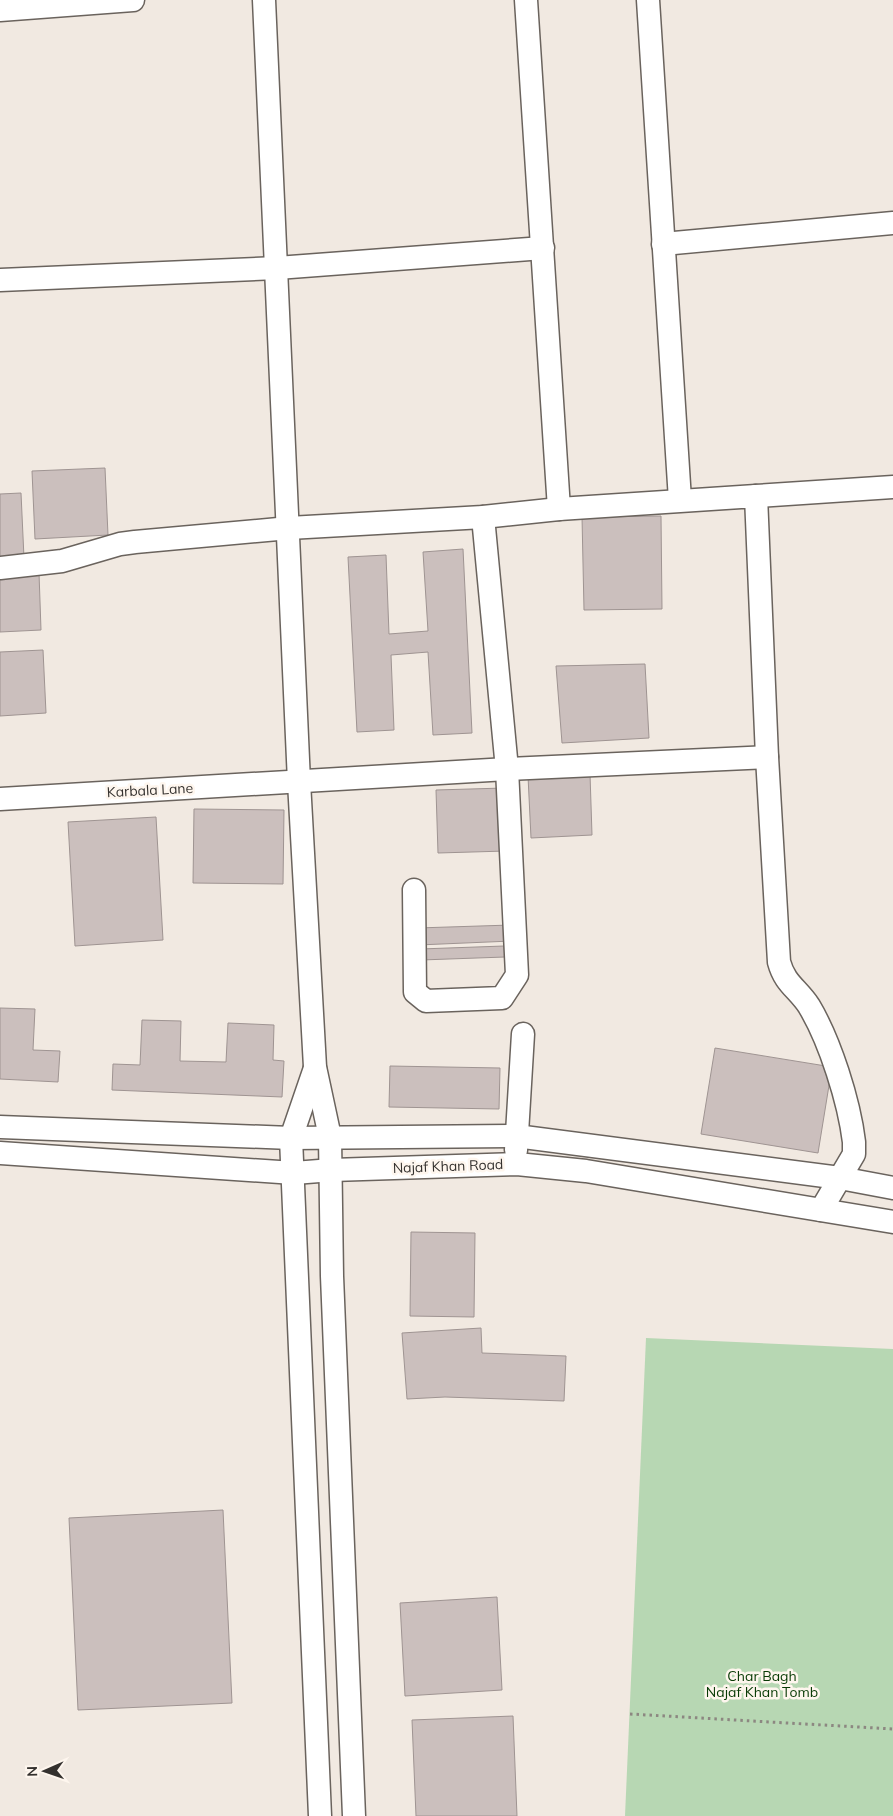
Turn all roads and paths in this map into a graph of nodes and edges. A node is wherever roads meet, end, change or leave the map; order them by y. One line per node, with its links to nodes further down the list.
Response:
1 (133, 0): 5 (street)
2 (264, 0): 9 (street)
3 (526, 0): 8 (street)
4 (648, 0): 7 (street)
5 (0, 10)
6 (893, 223): 7 (street)
7 (663, 244): 13 (street)
8 (543, 248): 9 (street); 14 (street)
9 (277, 268): 10 (street); 16 (street)
10 (0, 280)
11 (893, 487): 12 (street)
12 (756, 496): 13 (street); 18 (street)
13 (680, 500): 14 (street)
14 (559, 509): 15 (street)
15 (483, 517): 16 (street); 19 (street)
16 (289, 528): 17 (street); 20 (street)
17 (0, 568)
18 (767, 757): 19 (street, Karbala Lane); 33 (street)
19 (507, 769): 20 (street, Karbala Lane); 22 (street)
20 (299, 782): 21 (street, Karbala Lane); 24 (street)
21 (0, 799)
22 (414, 890)
23 (523, 1034): 26 (street)
24 (315, 1067): 27 (street); 28 (street)
25 (0, 1127): 28 (street)
26 (516, 1136): 27 (street); 30 (street); 33 (street)
27 (330, 1137): 28 (street); 31 (street)
28 (291, 1138): 32 (street)
29 (0, 1153): 32 (street, Najaf Khan Road)
30 (517, 1164): 31 (street, Najaf Khan Road); 35 (street, Najaf Khan Road)
31 (332, 1170): 32 (street, Najaf Khan Road); 40 (street)
32 (294, 1173): 39 (street)
33 (840, 1178): 34 (street); 35 (street)
34 (893, 1188)
35 (821, 1210): 36 (street, Najaf Khan Road)
36 (893, 1222)
37 (630, 1714): 38 (path)
38 (893, 1729)
39 (320, 1816)
40 (354, 1816)

